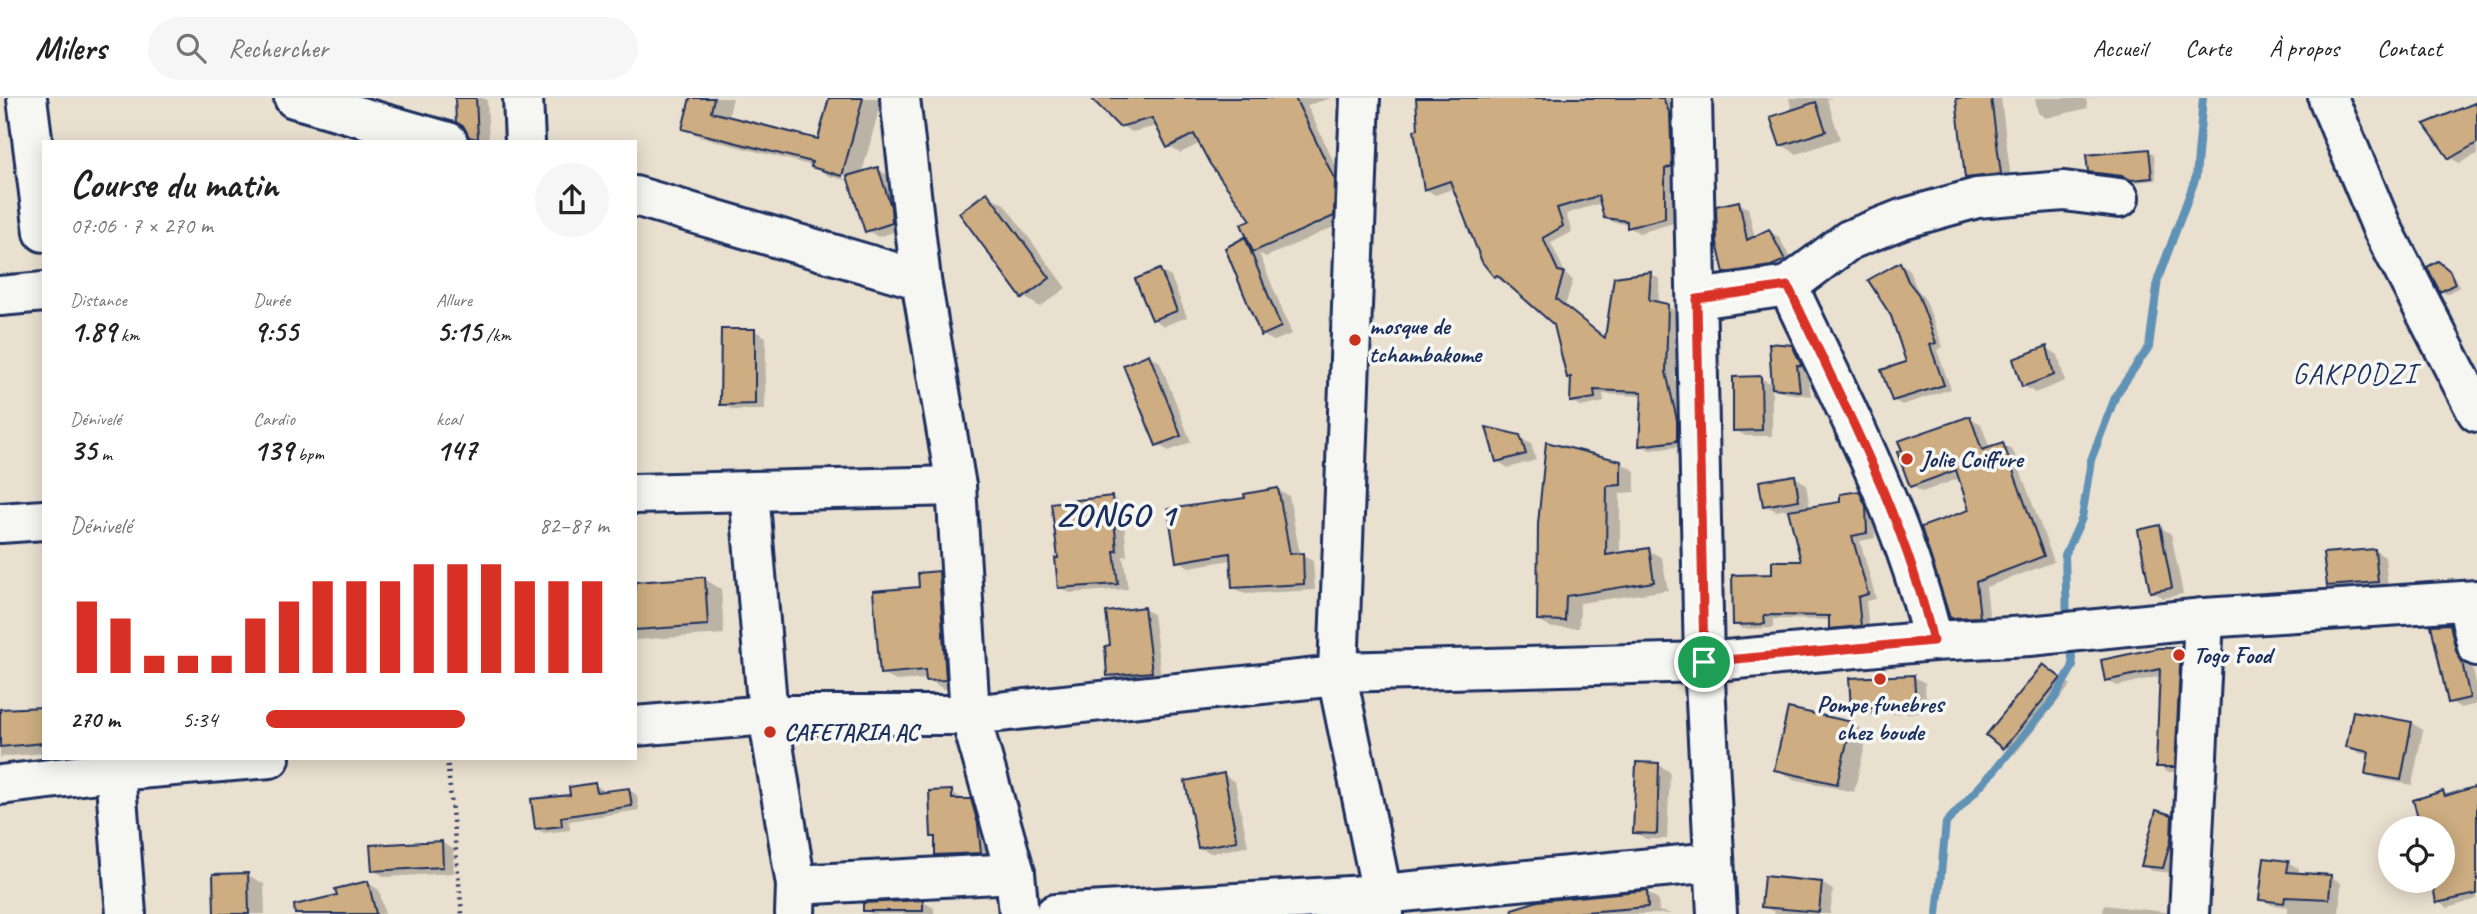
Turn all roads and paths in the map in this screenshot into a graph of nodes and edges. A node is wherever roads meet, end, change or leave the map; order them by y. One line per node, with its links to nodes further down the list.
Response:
1 (294, 98): 8 (street)
2 (523, 98): 9 (street)
3 (900, 98): 13 (street)
4 (1360, 98): 29 (street)
5 (1692, 98): 17 (street)
6 (2328, 98): 18 (street)
7 (39, 99): 10 (street)
8 (441, 140)
9 (525, 140)
10 (42, 179)
11 (637, 197): 13 (street)
12 (2119, 198): 14 (street)
13 (921, 280): 19 (street)
14 (1788, 286): 17 (street); 26 (street)
15 (42, 292): 16 (street)
16 (0, 296)
17 (1697, 299): 28 (street)
18 (2477, 412)
19 (956, 486): 20 (street); 31 (street)
20 (749, 492): 21 (street); 30 (street)
21 (637, 494)
22 (42, 520): 23 (street)
23 (0, 523)
24 (2472, 601): 25 (street); 27 (street)
25 (2204, 618): 26 (street); 46 (street)
26 (1933, 641): 28 (street)
27 (2477, 646)
28 (1704, 662): 29 (street); 37 (street)
29 (1338, 674): 31 (street); 40 (street)
30 (768, 715): 31 (street); 32 (street); 39 (street)
31 (970, 715): 38 (street)
32 (637, 726)
33 (218, 760): 35 (street)
34 (447, 760): 42 (path)
35 (114, 764): 36 (street); 41 (street)
36 (0, 785)
37 (1714, 862): 40 (street); 45 (street)
38 (1014, 873): 39 (street); 43 (street)
39 (796, 900)
40 (1383, 904): 44 (street)
41 (126, 914)
42 (462, 914)
43 (1019, 914)
44 (1055, 914)
45 (1717, 914)
46 (2189, 914)

